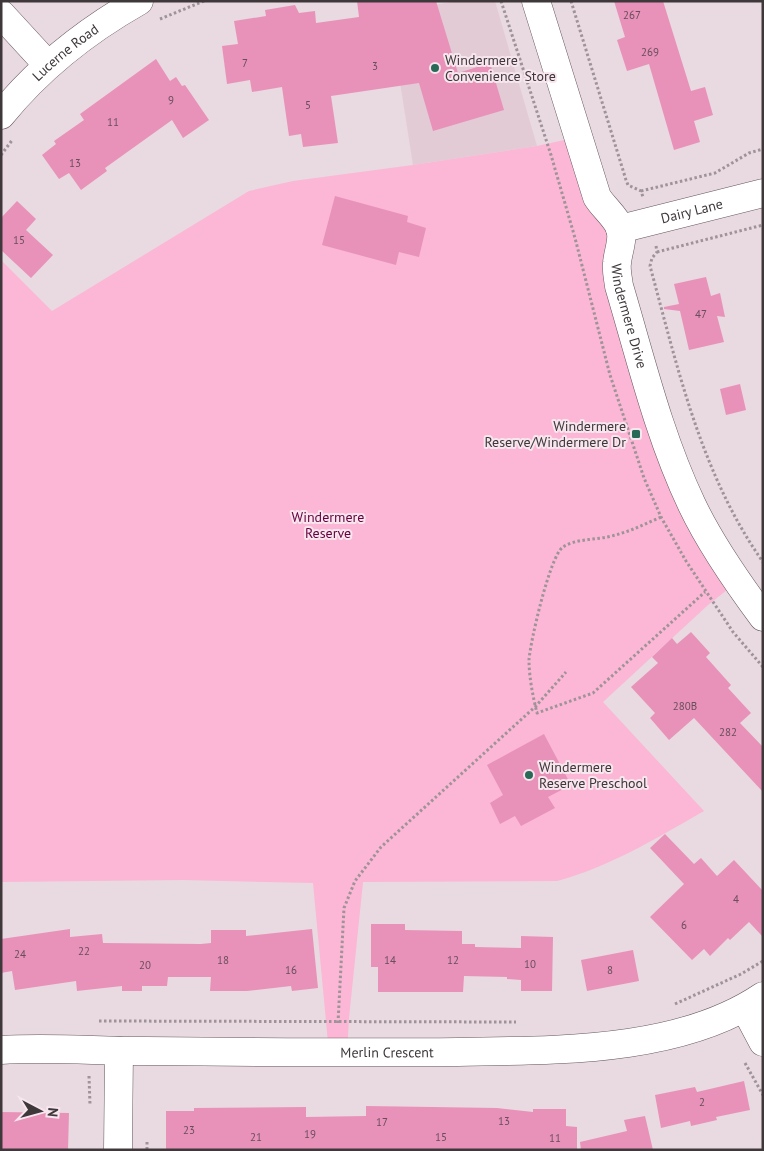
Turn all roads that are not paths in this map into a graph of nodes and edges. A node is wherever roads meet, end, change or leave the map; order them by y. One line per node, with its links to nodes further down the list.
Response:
1 (536, 1): 7 (street)
2 (147, 12): 4 (street, Lucerne Road)
3 (1, 14): 4 (street)
4 (47, 64): 5 (street, Lucerne Road)
5 (7, 126)
6 (763, 193): 7 (street, Dairy Lane)
7 (620, 230): 8 (street, Windermere Drive)
8 (763, 618)
9 (754, 1002): 10 (street); 12 (street, Merlin Crescent)
10 (752, 1048)
11 (1, 1050): 12 (street, Merlin Crescent)
12 (119, 1051): 13 (street)
13 (118, 1150)

